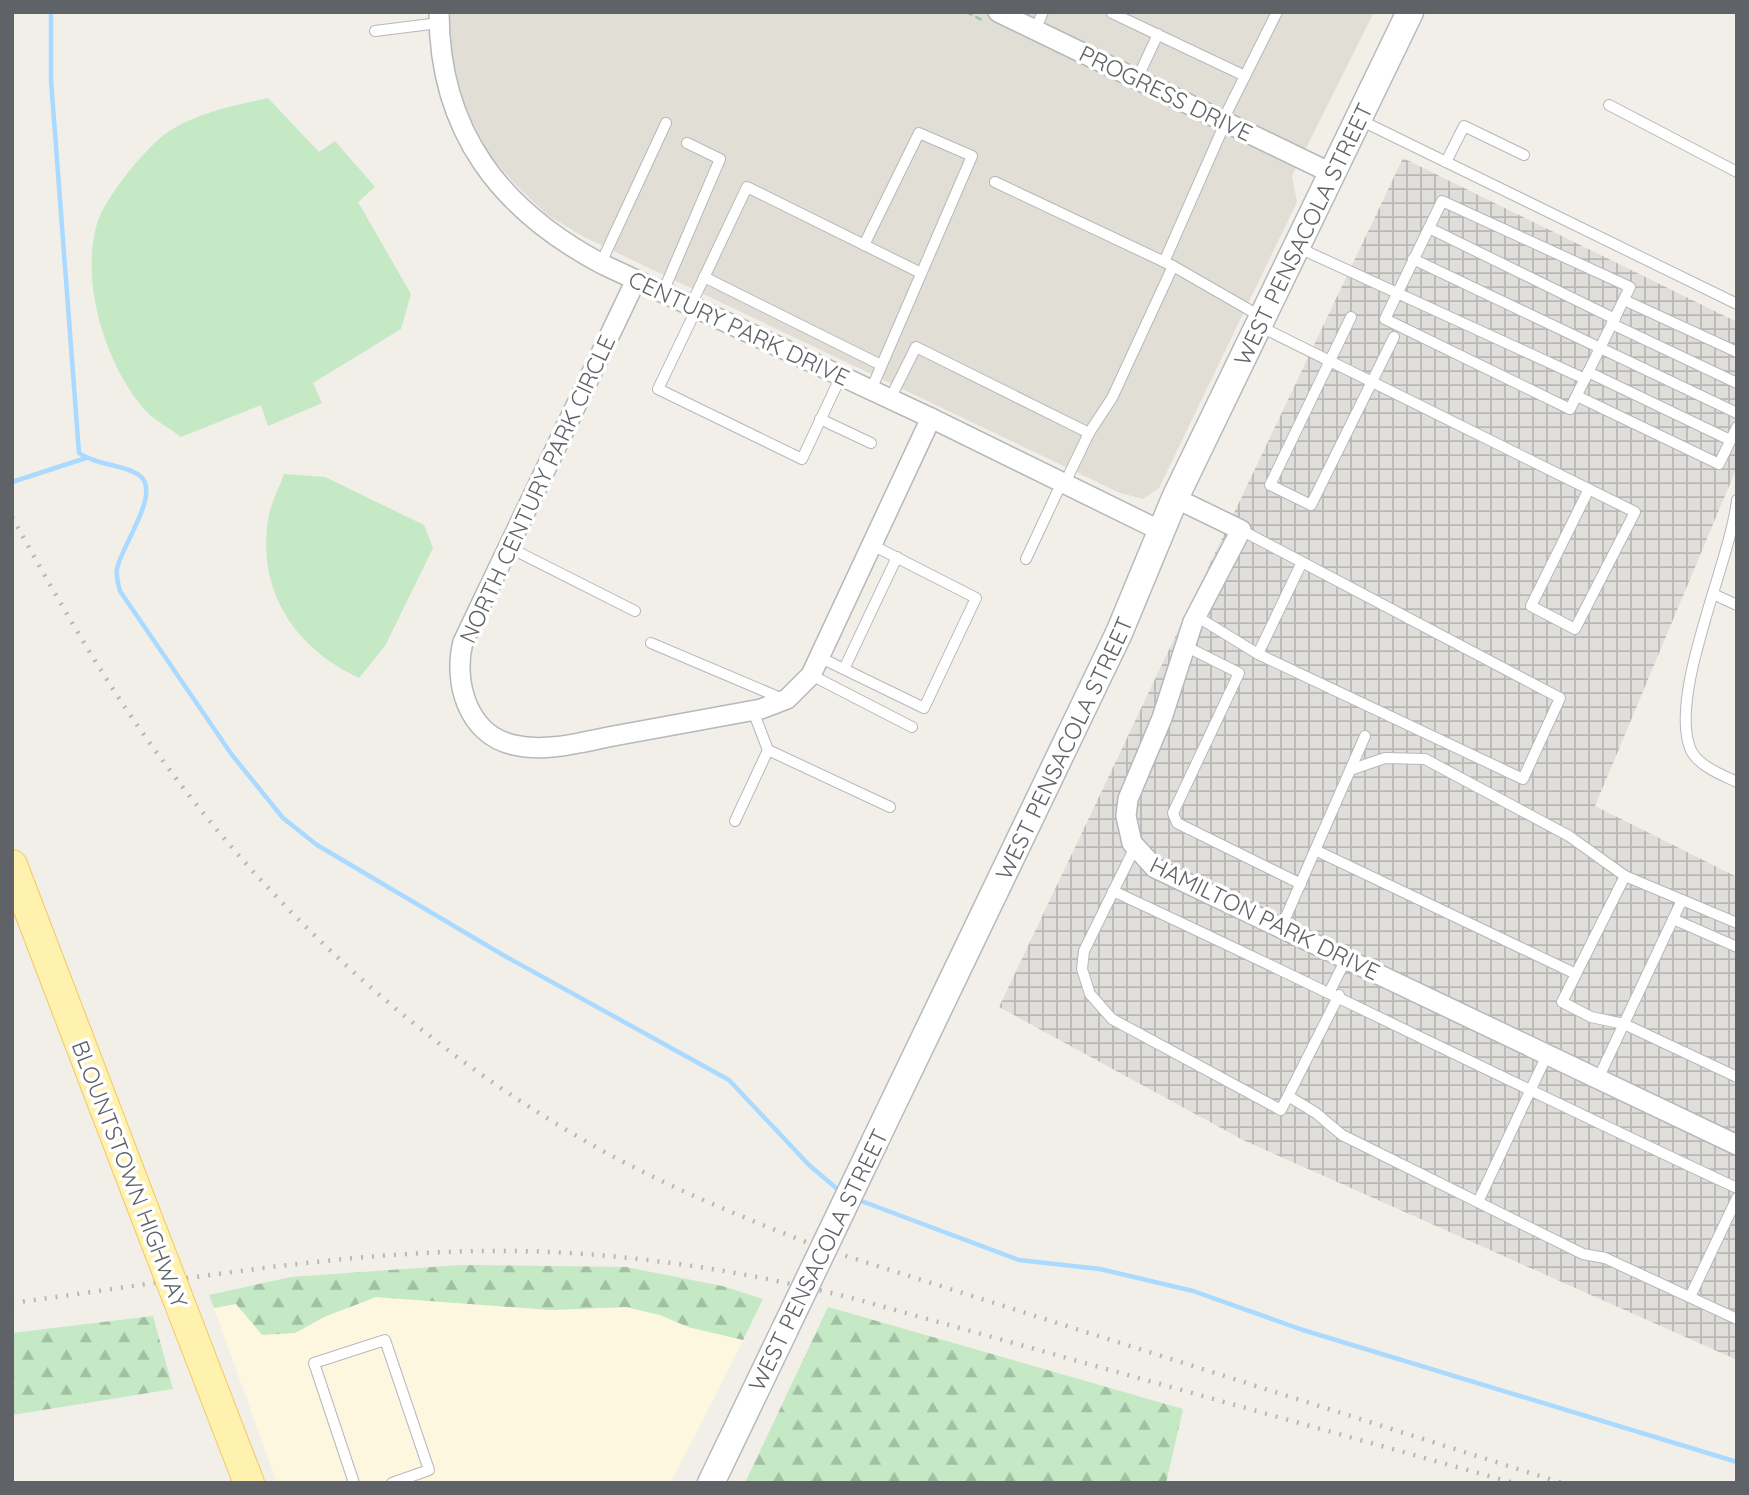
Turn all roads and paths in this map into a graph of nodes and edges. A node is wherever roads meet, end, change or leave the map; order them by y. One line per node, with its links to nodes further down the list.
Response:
1 (998, 12): 6 (street, PROGRESS DRIVE)
2 (1277, 12): 9 (lane)
3 (1410, 12): 12 (main road, WEST PENSACOLA STREET)
4 (1112, 13): 8 (lane)
5 (439, 18): 7 (lane); 25 (street, CENTURY PARK DRIVE)
6 (1039, 21): 10 (street, PROGRESS DRIVE)
7 (375, 32)
8 (1158, 34): 9 (lane); 10 (lane)
9 (1245, 76): 13 (lane)
10 (1137, 79): 13 (street, PROGRESS DRIVE)
11 (1609, 105): 18 (lane)
12 (1359, 119): 17 (lane); 19 (main road, WEST PENSACOLA STREET)
13 (1224, 121): 19 (street, PROGRESS DRIVE); 26 (lane)
14 (666, 123): 25 (lane)
15 (687, 143): 30 (lane)
16 (1524, 155): 17 (lane)
17 (1446, 162): 33 (lane)
18 (1737, 172)
19 (1333, 174): 23 (main road, WEST PENSACOLA STREET)
20 (995, 182): 26 (lane)
21 (1429, 228): 24 (lane); 32 (lane); 36 (lane)
22 (864, 245): 27 (lane); 27 (lane); 28 (lane)
23 (1297, 248): 31 (lane); 37 (main road, WEST PENSACOLA STREET)
24 (1413, 259): 31 (lane); 39 (lane)
25 (601, 263): 29 (street, CENTURY PARK DRIVE)
26 (1169, 264): 37 (lane); 54 (lane)
27 (921, 273): 42 (lane)
28 (704, 277): 34 (lane); 42 (lane)
29 (636, 280): 30 (street, CENTURY PARK DRIVE); 64 (street, NORTH CENTURY PARK CIRCLE)
30 (663, 292): 34 (street, CENTURY PARK DRIVE)
31 (1397, 293): 44 (lane); 48 (lane)
32 (1624, 300): 36 (lane); 40 (lane)
33 (1736, 302)
34 (694, 307): 43 (street, CENTURY PARK DRIVE); 52 (lane)
35 (1351, 317): 41 (lane)
36 (1614, 321): 39 (lane); 46 (lane)
37 (1261, 322): 41 (lane); 59 (main road, WEST PENSACOLA STREET)
38 (1394, 337): 45 (lane)
39 (1600, 348): 44 (lane); 50 (lane)
40 (1737, 352)
41 (1330, 361): 45 (lane); 45 (lane)
42 (881, 365): 47 (lane)
43 (841, 376): 47 (street, CENTURY PARK DRIVE); 52 (lane)
44 (1586, 376): 48 (lane); 55 (lane)
45 (1371, 382): 58 (lane)
46 (1737, 383)
47 (871, 390): 49 (street, CENTURY PARK DRIVE)
48 (1577, 396): 55 (lane)
49 (890, 399): 51 (street, CENTURY PARK DRIVE); 54 (lane)
50 (1737, 413)
51 (931, 418): 57 (street, CENTURY PARK DRIVE); 63 (street)
52 (820, 419): 56 (lane)
53 (1737, 427): 55 (lane)
54 (1089, 433): 57 (lane)
55 (1730, 440)
56 (870, 443)
57 (1063, 483): 62 (street, CENTURY PARK DRIVE); 66 (lane)
58 (1588, 489): 58 (lane)
59 (1175, 498): 61 (street); 62 (main road, WEST PENSACOLA STREET)
60 (1736, 505): 68 (lane)
61 (1241, 530): 67 (lane); 71 (street, HAMILTON PARK DRIVE)
62 (1161, 531): 115 (main road, WEST PENSACOLA STREET, bridge)
63 (872, 545): 65 (lane); 75 (street)
64 (508, 547): 70 (lane); 78 (street, NORTH CENTURY PARK CIRCLE)
65 (897, 557): 76 (lane); 76 (lane)
66 (1026, 559)
67 (1302, 562): 74 (lane); 74 (lane)
68 (1713, 594): 69 (lane); 83 (lane)
69 (1737, 605)
70 (635, 611)
71 (1196, 616): 73 (street, HAMILTON PARK DRIVE); 74 (lane)
72 (651, 643): 77 (lane)
73 (1185, 646): 86 (street, HAMILTON PARK DRIVE); 90 (lane)
74 (1258, 654)
75 (815, 666): 76 (lane); 77 (street); 79 (lane)
76 (844, 669)
77 (780, 701): 78 (street)
78 (753, 711): 81 (lane)
79 (912, 727)
80 (1365, 736): 82 (lane)
81 (768, 750): 84 (lane); 85 (lane)
82 (1350, 770): 87 (lane); 89 (lane)
83 (1737, 782)
84 (890, 807)
85 (735, 821)
86 (1135, 847): 91 (lane); 95 (street, HAMILTON PARK DRIVE)
87 (1315, 850): 90 (lane); 98 (lane)
88 (12, 865): 112 (main road, BLOUNTSTOWN HIGHWAY, bridge)
89 (1625, 876): 92 (lane); 98 (lane)
90 (1301, 884): 95 (lane)
91 (1113, 891): 99 (lane); 105 (lane)
92 (1682, 900): 93 (lane); 94 (lane)
93 (1673, 919): 96 (lane); 100 (lane)
94 (1737, 923)
95 (1282, 928): 97 (street, HAMILTON PARK DRIVE)
96 (1737, 947)
97 (1346, 959): 99 (lane); 101 (street, HAMILTON PARK DRIVE)
98 (1576, 974): 100 (lane)
99 (1335, 993): 104 (lane); 105 (lane)
100 (1624, 1024): 102 (lane); 103 (lane)
101 (1547, 1055): 103 (street, HAMILTON PARK DRIVE); 104 (lane)
102 (1737, 1077)
103 (1598, 1079): 106 (street, HAMILTON PARK DRIVE)
104 (1530, 1092): 107 (lane); 109 (lane)
105 (1288, 1096): 109 (lane)
106 (1737, 1145)
107 (1737, 1188)
108 (1737, 1198): 110 (lane)
109 (1478, 1202): 110 (lane)
110 (1690, 1297): 111 (lane)
111 (1737, 1319)
112 (249, 1483)
113 (354, 1483): 114 (lane)
114 (392, 1483)
115 (711, 1483)

